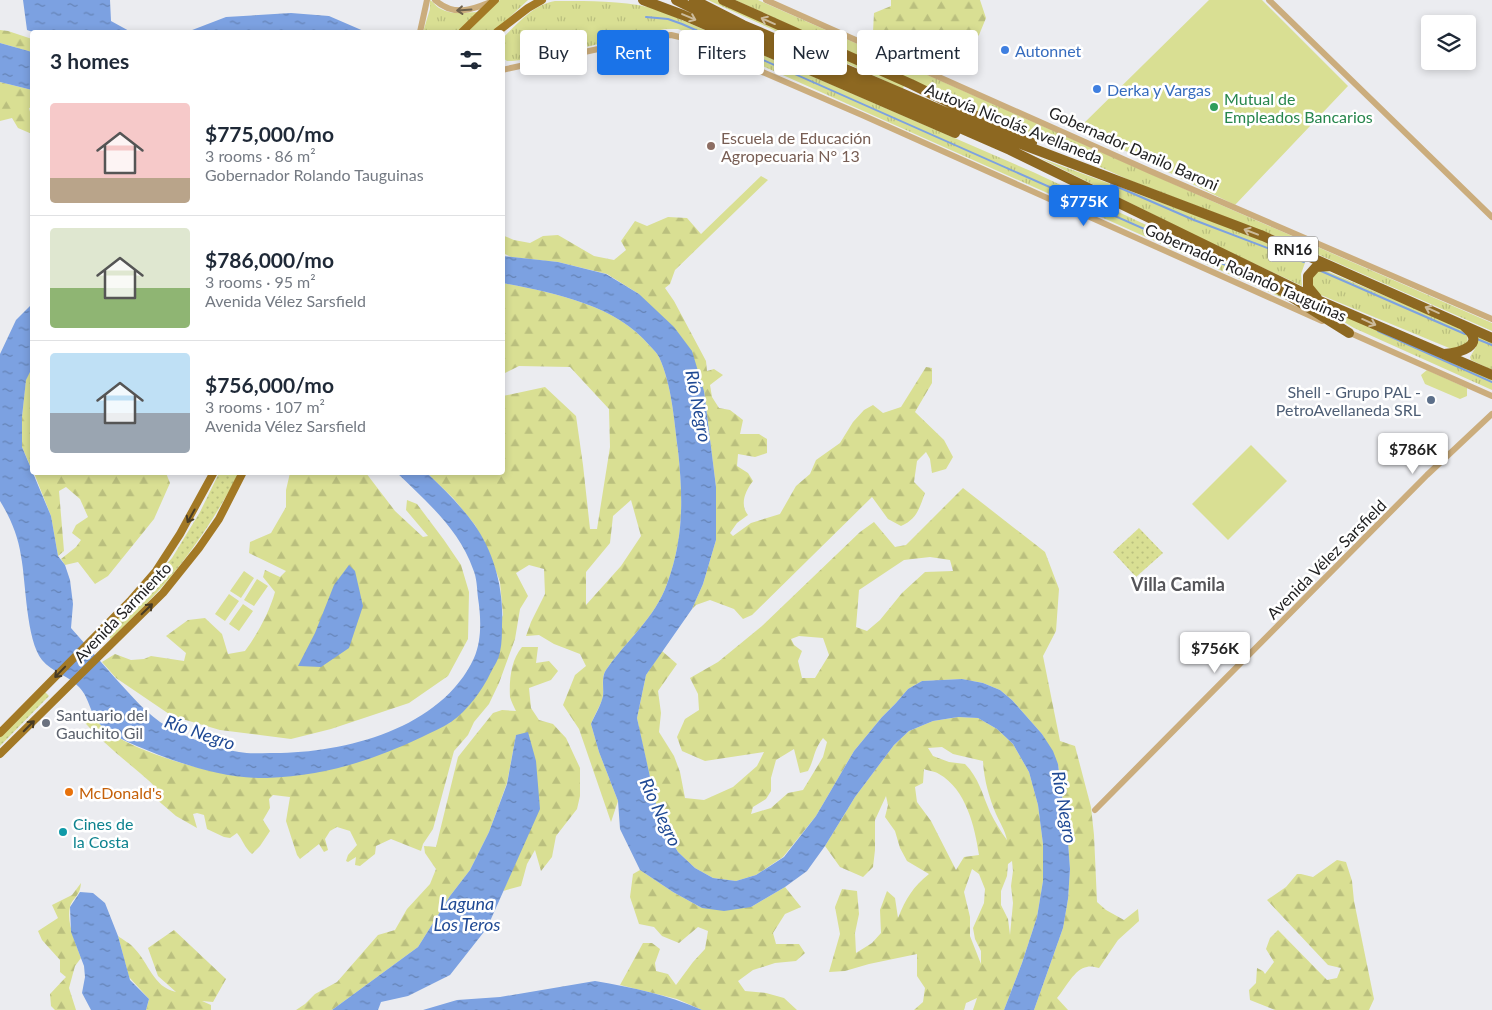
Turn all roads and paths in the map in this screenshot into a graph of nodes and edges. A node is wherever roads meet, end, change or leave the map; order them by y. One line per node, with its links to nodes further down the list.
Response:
1 (427, 0): 11 (street)
2 (435, 0): 3 (street, one-way to 2)
3 (494, 0): 12 (main road)
4 (542, 0): 13 (main road)
5 (643, 0): 18 (highway, one-way to 18)
6 (676, 0): 18 (highway, Autovía Nicolás Avellaneda / RN16)
7 (694, 0): 17 (highway, Autovía Nicolás Avellaneda / RN16)
8 (723, 0): 17 (highway, one-way to 8)
9 (766, 0): 23 (street, Gobernador Danilo Baroni)
10 (1269, 0): 19 (street)
11 (420, 30)
12 (464, 30)
13 (500, 30)
14 (505, 65): 15 (street)
15 (512, 68): 16 (street, Gobernador Rolando Tauguinas); 25 (street, Gobernador Rolando Tauguinas)
16 (505, 69)
17 (1090, 170): 21 (highway, Autovía Nicolás Avellaneda / RN16, one-way to 17)
18 (1104, 196): 20 (highway, Autovía Nicolás Avellaneda / RN16)
19 (1492, 217)
20 (1215, 251): 22 (highway, Autovía Nicolás Avellaneda / RN16); 25 (highway)
21 (1337, 268): 22 (highway); 24 (highway, Autovía Nicolás Avellaneda / RN16, one-way to 21)
22 (1320, 301): 27 (highway, Autovía Nicolás Avellaneda / RN16, one-way to 27)
23 (1492, 319)
24 (1459, 322): 26 (highway, Autovía Nicolás Avellaneda / RN16); 27 (highway)
25 (1349, 333): 29 (street, Gobernador Rolando Tauguinas)
26 (1492, 338)
27 (1443, 354): 28 (highway, Autovía Nicolás Avellaneda / RN16)
28 (1492, 375)
29 (1492, 396)
30 (1492, 414): 35 (street, Avenida Vélez Sarsfield)
31 (212, 475): 33 (main road, Avenida Sarmiento, one-way to 33)
32 (242, 475): 34 (main road, Avenida Sarmiento, one-way to 32)
33 (0, 733)
34 (0, 754)
35 (1096, 810)

